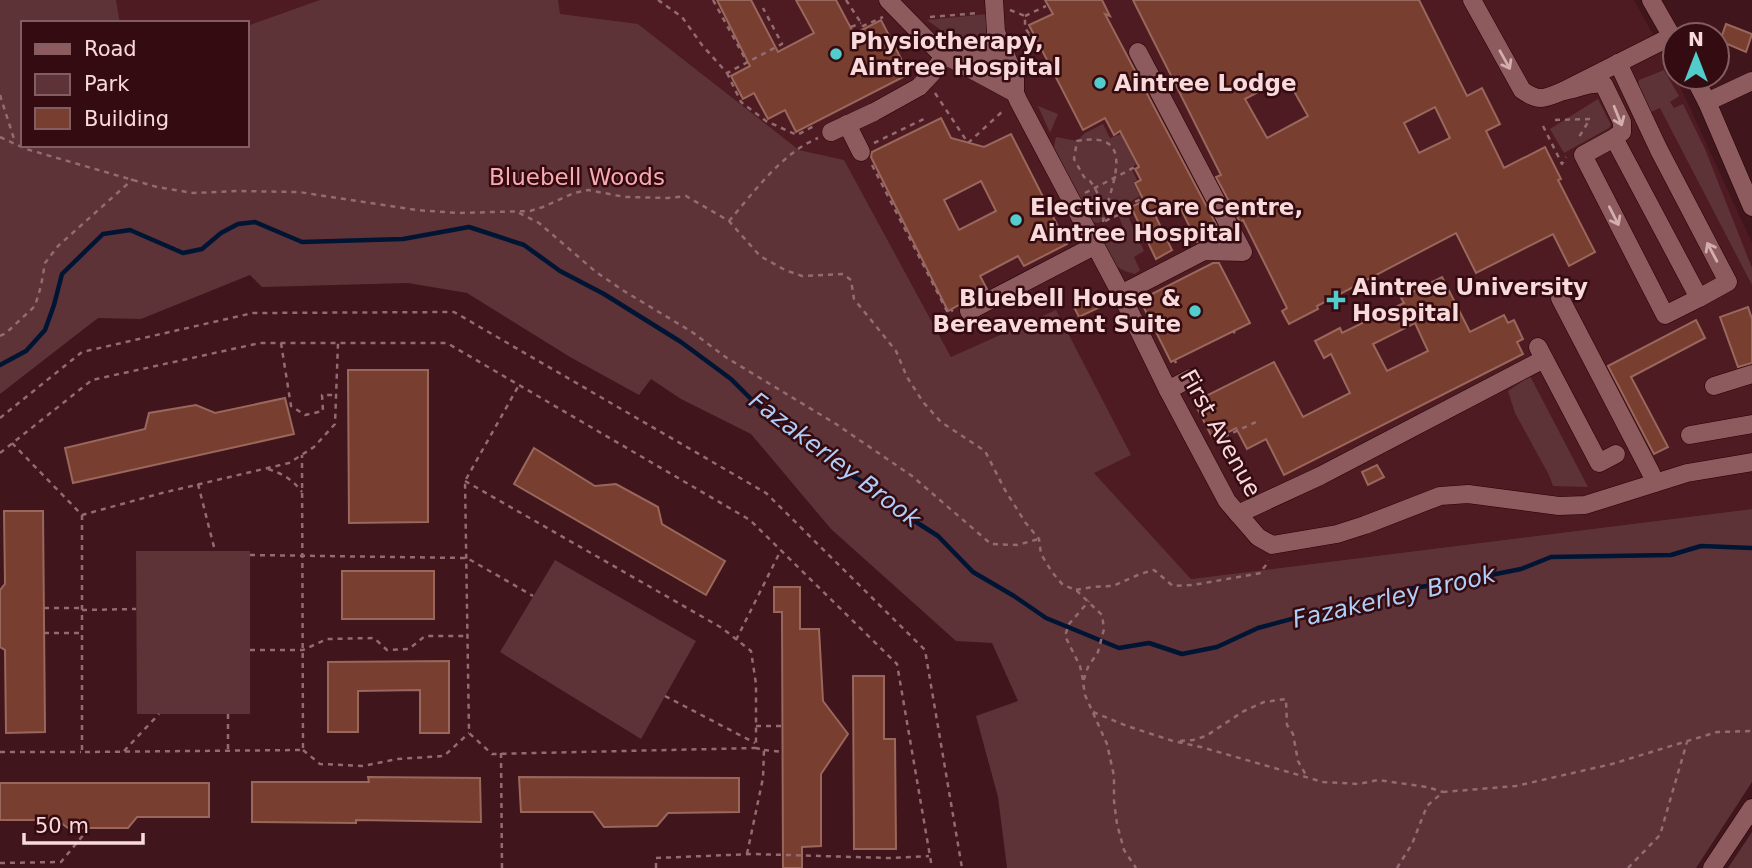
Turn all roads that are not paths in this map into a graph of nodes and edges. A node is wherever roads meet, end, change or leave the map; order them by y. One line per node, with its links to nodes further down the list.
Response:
1 (888, 0): 10 (street)
2 (1472, 0): 14 (street, one-way to 14)
3 (1651, 0): 5 (street)
4 (995, 6): 6 (street, First Avenue)
5 (1663, 21)
6 (996, 32): 8 (street, First Avenue); 10 (street)
7 (1661, 44): 11 (street)
8 (1010, 47): 12 (street); 16 (street, First Avenue)
9 (1138, 52): 22 (street)
10 (942, 53): 12 (street); 19 (street)
11 (1618, 63): 14 (street); 24 (street, one-way to 11)
12 (993, 81): 16 (street)
13 (1752, 82): 17 (street)
14 (1563, 91): 18 (street, one-way to 18)
15 (1701, 91): 17 (street)
16 (1013, 98): 21 (street, First Avenue)
17 (1707, 102): 20 (street)
18 (1614, 138): 24 (street); 24 (street, one-way to 24)
19 (868, 152)
20 (1752, 207)
21 (1094, 246): 22 (street, First Avenue); 25 (street)
22 (1121, 294): 29 (street, First Avenue)
23 (1560, 298): 34 (street)
24 (1699, 298)
25 (965, 309)
26 (1752, 374): 28 (street)
27 (1191, 377): 29 (street)
28 (1714, 386)
29 (1168, 390): 35 (street, First Avenue)
30 (1752, 424): 31 (street)
31 (1690, 435)
32 (1616, 454): 35 (street)
33 (1752, 462): 34 (street)
34 (1655, 483): 35 (street, First Avenue)
35 (1238, 514)
36 (1752, 808): 37 (street)
37 (1712, 868)

